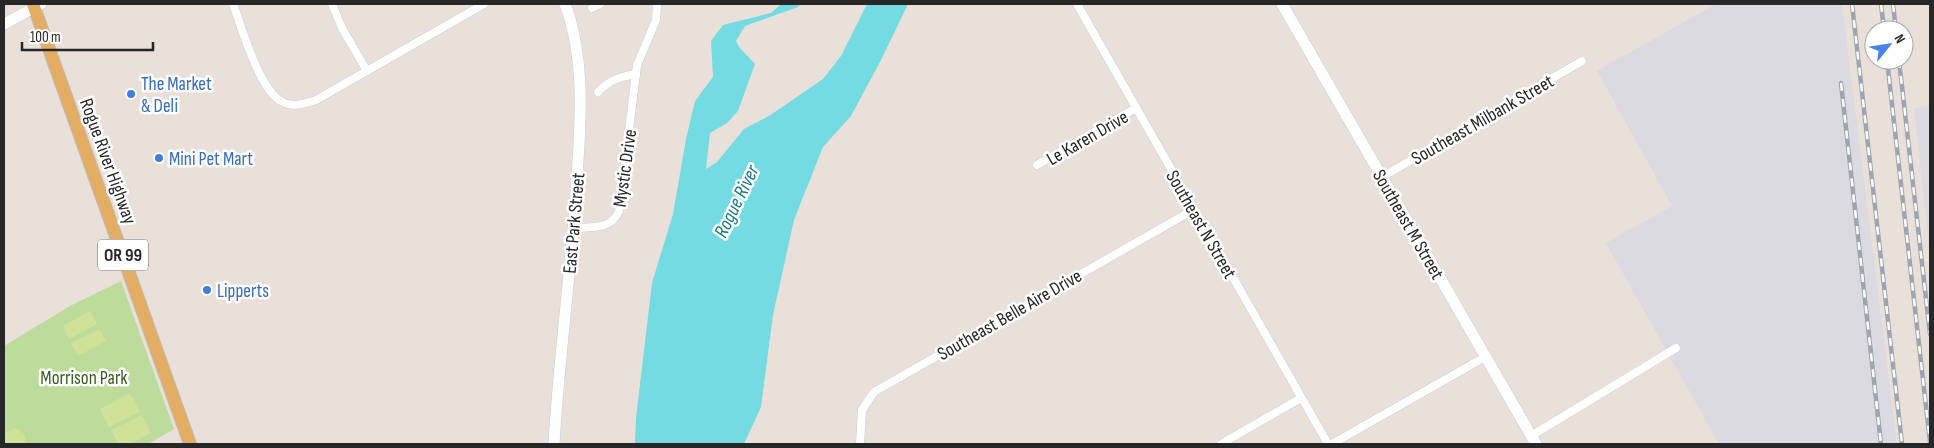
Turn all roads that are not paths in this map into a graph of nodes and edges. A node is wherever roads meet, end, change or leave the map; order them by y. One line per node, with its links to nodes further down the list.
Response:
1 (233, 4): 14 (street)
2 (332, 4): 14 (street)
3 (484, 4): 14 (street)
4 (565, 4): 20 (street, East Park Street)
5 (600, 4): 10 (street)
6 (657, 4): 13 (street, Mystic Drive)
7 (1077, 4): 16 (street, Southeast N Street)
8 (1282, 4): 18 (street, Southeast M Street)
9 (36, 5): 11 (street); 25 (main road, Rogue River Highway / OR 99)
10 (592, 8)
11 (4, 24)
12 (1582, 61): 18 (street, Southeast Milbank Street)
13 (636, 70): 15 (street); 20 (street, Mystic Drive)
14 (367, 71)
15 (598, 92)
16 (1136, 108): 17 (street, Le Karen Drive); 19 (street, Southeast N Street)
17 (1037, 165)
18 (1382, 177): 22 (street, Southeast M Street)
19 (1193, 210): 23 (street, Southeast N Street); 27 (street, Southeast Belle Aire Drive)
20 (574, 228): 26 (street, East Park Street)
21 (1676, 348): 24 (street)
22 (1485, 357): 24 (street, Southeast M Street); 30 (street)
23 (1301, 398): 28 (street); 29 (street, Southeast N Street)
24 (1534, 440)
25 (190, 444)
26 (554, 444)
27 (860, 444)
28 (1221, 444)
29 (1328, 444)
30 (1332, 444)

